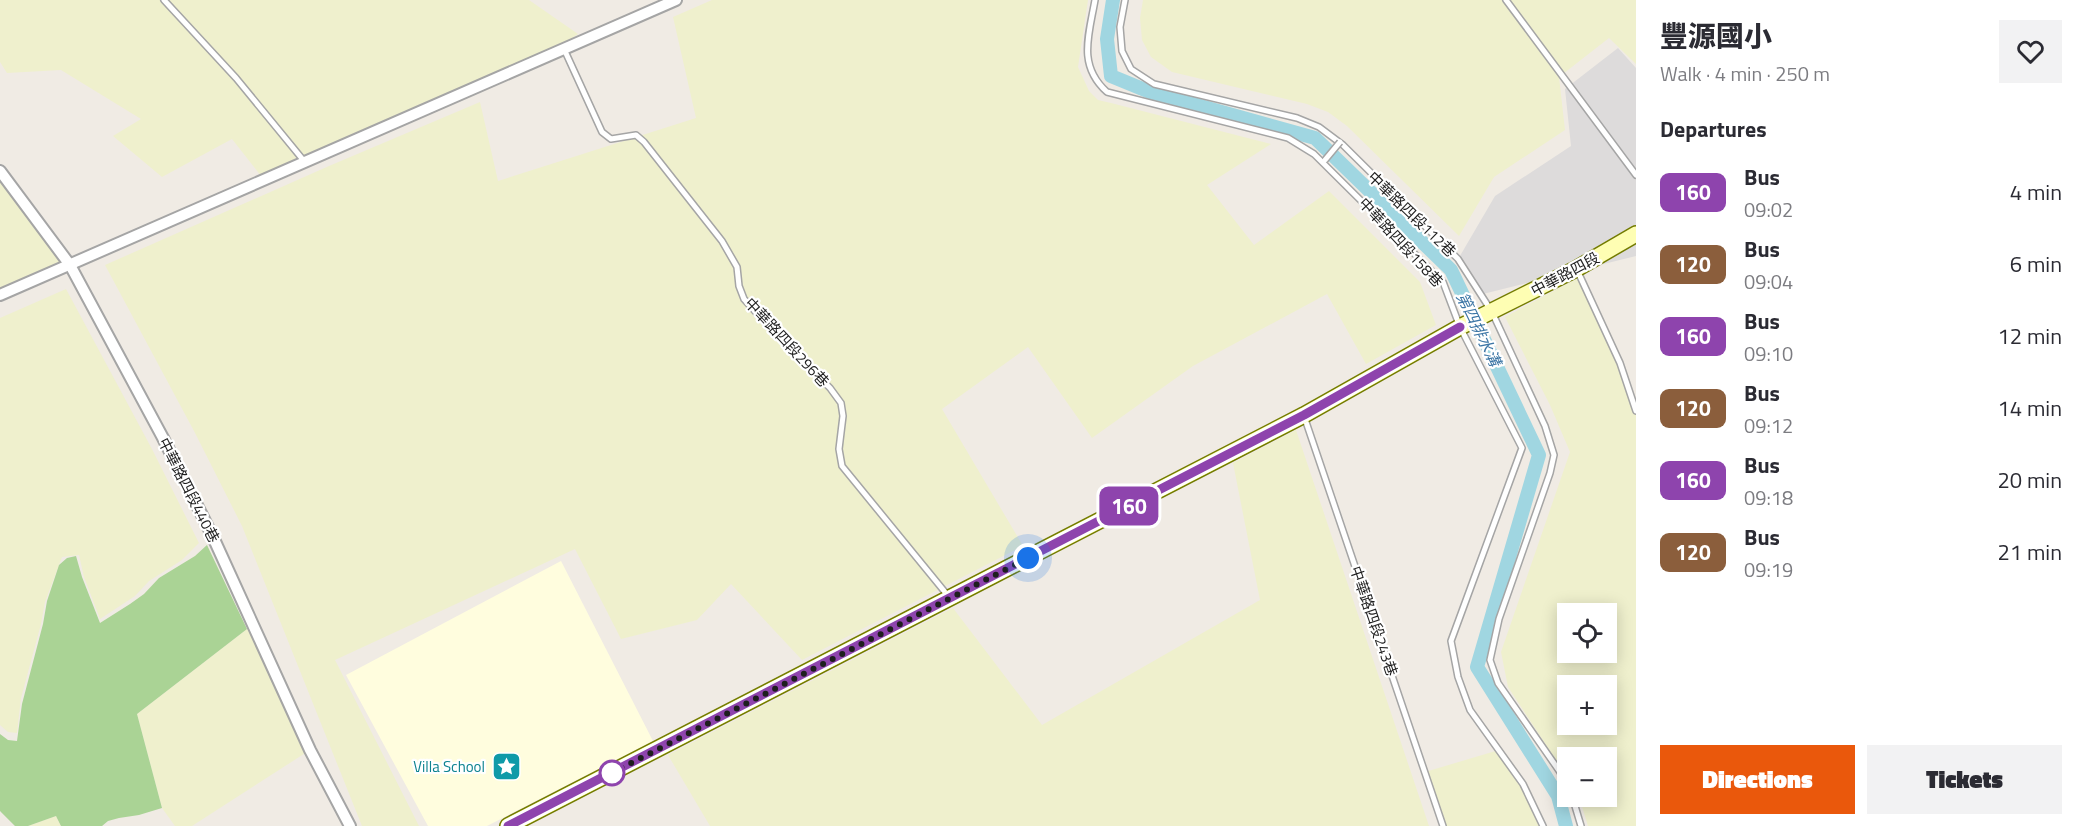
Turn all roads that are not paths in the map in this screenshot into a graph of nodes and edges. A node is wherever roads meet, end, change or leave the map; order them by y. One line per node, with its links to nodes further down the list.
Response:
1 (164, 0): 9 (lane)
2 (676, 0): 6 (street)
3 (1095, 0): 10 (lane, 中華路四段158巷)
4 (1125, 0): 8 (lane, 中華路四段112巷)
5 (1506, 0): 12 (lane)
6 (659, 3): 7 (street)
7 (564, 49): 9 (street); 21 (lane, 中華路四段296巷)
8 (1342, 143): 10 (lane, bridge); 17 (lane, 中華路四段112巷)
9 (304, 161): 14 (street)
10 (1323, 162): 18 (lane, 中華路四段158巷)
11 (0, 171): 14 (street, 中華路四段440巷)
12 (1636, 175)
13 (1636, 234): 15 (street, 中華路四段)
14 (70, 265): 16 (street); 24 (street, 中華路四段440巷)
15 (1576, 269): 17 (street, 中華路四段); 19 (lane)
16 (0, 295)
17 (1492, 312): 18 (street, 中華路四段); 22 (lane, 中華路四段112巷)
18 (1460, 327): 20 (street); 27 (lane, 中華路四段158巷)
19 (1636, 411)
20 (1304, 415): 21 (street); 26 (lane, 中華路四段243巷)
21 (950, 599): 25 (street)
22 (1557, 768)
23 (1575, 807): 28 (lane)
24 (350, 826)
25 (508, 826)
26 (1443, 826)
27 (1543, 826)
28 (1581, 826)

